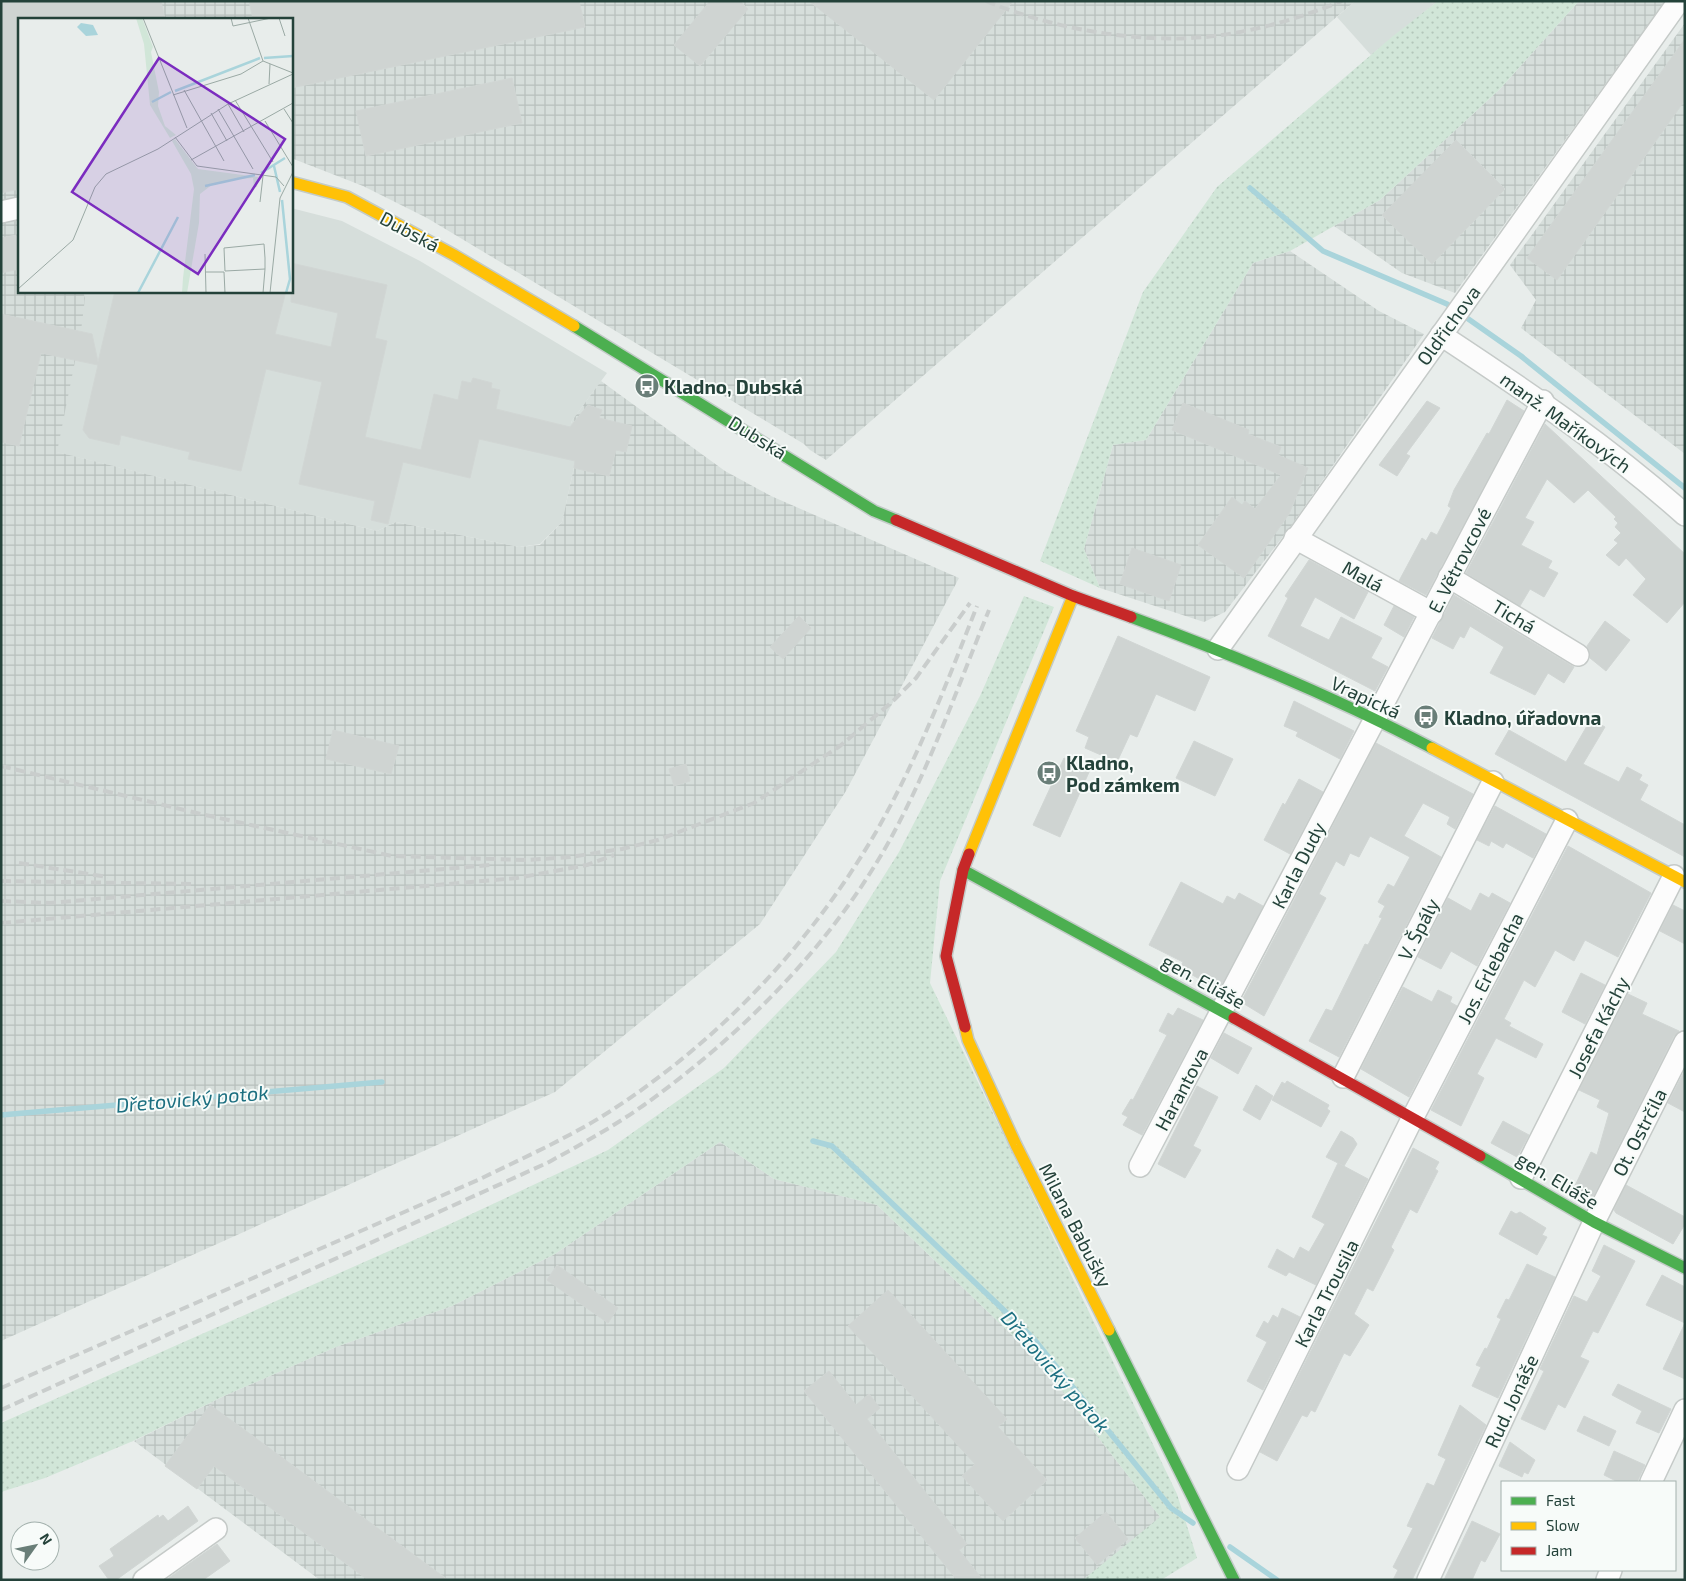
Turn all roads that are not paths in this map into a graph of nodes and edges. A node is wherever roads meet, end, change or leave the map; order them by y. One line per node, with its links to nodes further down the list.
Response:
1 (1679, 1): 5 (street, Oldřichova)
2 (292, 182): 10 (street, Dubská)
3 (18, 208): 4 (street)
4 (1, 212)
5 (1441, 335): 6 (street, manž. Maříkových); 8 (street, Oldřichova)
6 (1543, 401): 7 (street, manž. Maříkových); 9 (street, E. Větrovcové)
7 (1685, 515)
8 (1295, 538): 11 (street, Malá); 12 (street, Oldřichova)
9 (1449, 577): 11 (street, E. Větrovcové); 13 (street, Tichá)
10 (1073, 596): 12 (street, Vrapická); 17 (street)
11 (1432, 613): 14 (street, E. Větrovcové)
12 (1218, 649): 14 (street, Vrapická)
13 (1578, 655)
14 (1374, 718): 15 (street, Vrapická); 19 (street, Karla Dudy)
15 (1493, 782): 16 (street, Vrapická); 21 (street, V. Špály)
16 (1567, 820): 18 (street, Vrapická); 22 (street, Jos. Erlebacha)
17 (963, 870): 19 (street, gen. Eliáše); 31 (street, Milana Babušky)
18 (1679, 879): 24 (street, Josefa Káchy)
19 (1222, 1011): 21 (street, gen. Eliáše); 23 (street, Harantova)
20 (1685, 1042): 25 (street, Ot. Ostrčila)
21 (1343, 1077): 22 (street, gen. Eliáše)
22 (1413, 1117): 24 (street, gen. Eliáše); 28 (street, Karla Trousila)
23 (1140, 1166)
24 (1521, 1178): 25 (street, gen. Eliáše)
25 (1594, 1222): 26 (street, gen. Eliáše); 33 (street, Rud. Jonáše)
26 (1685, 1268)
27 (1685, 1410): 29 (street)
28 (1238, 1469)
29 (1652, 1481)
30 (216, 1529): 32 (street)
31 (1232, 1574)
32 (144, 1580)
33 (1428, 1580)

